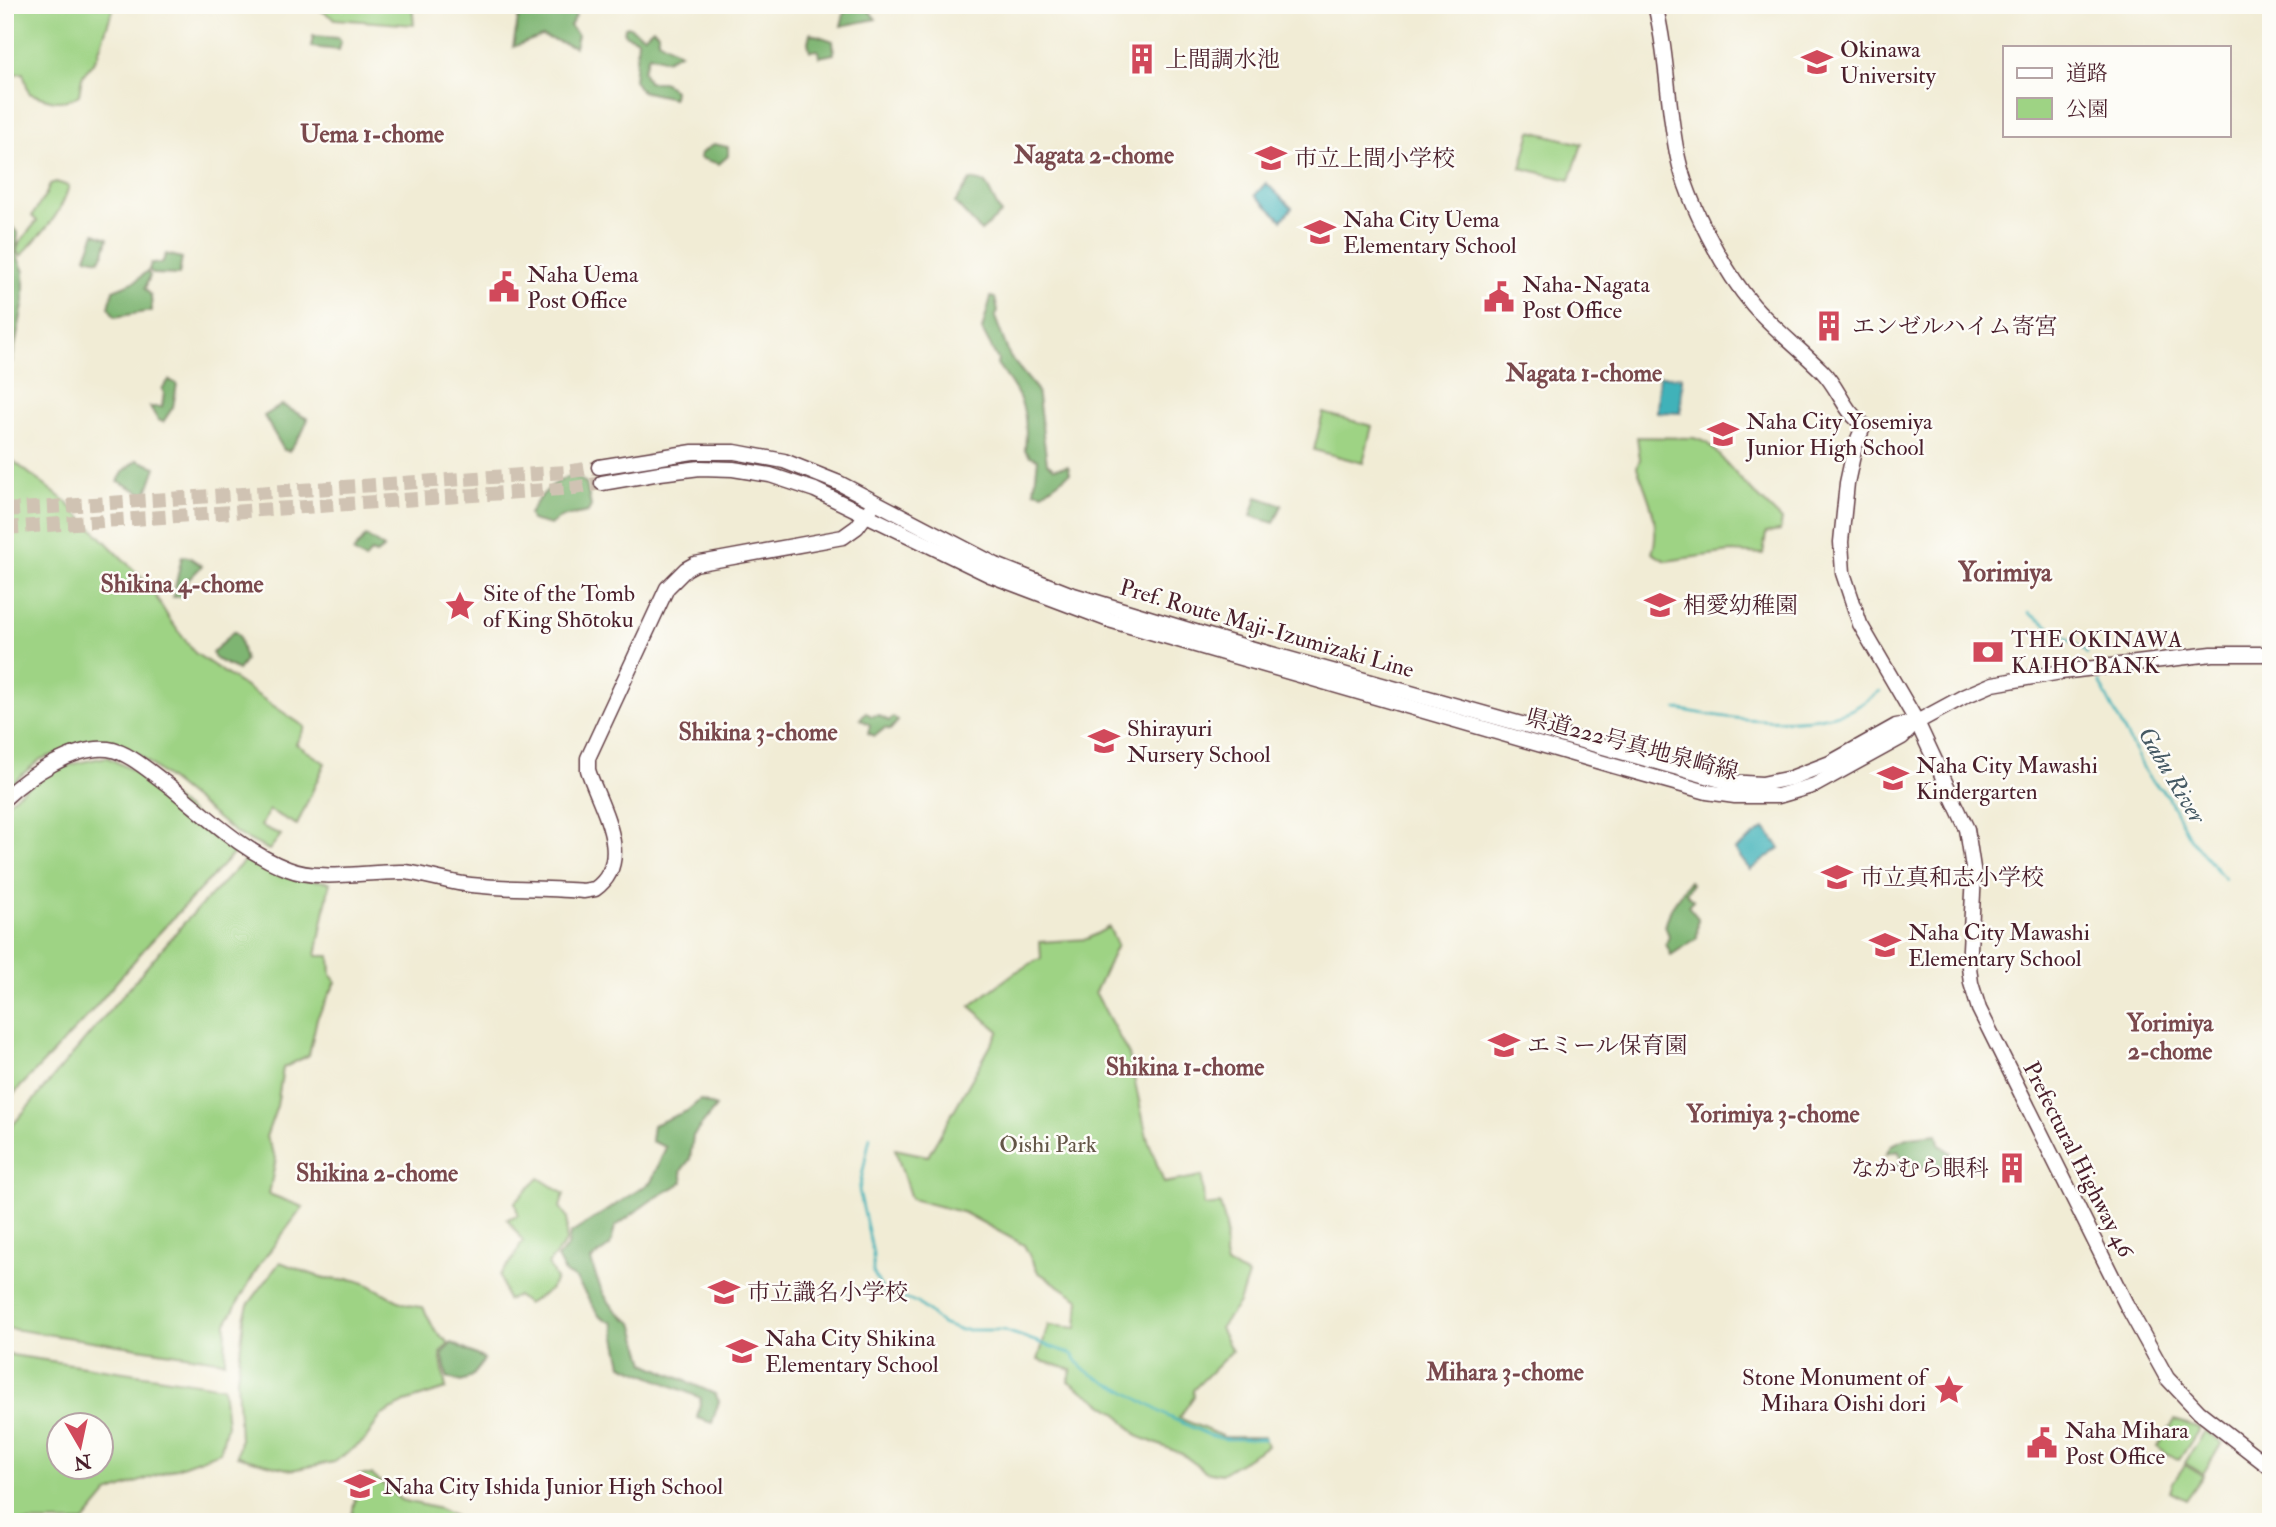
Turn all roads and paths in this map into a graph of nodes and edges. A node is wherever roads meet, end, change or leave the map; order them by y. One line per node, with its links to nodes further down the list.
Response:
1 (1655, 5): 7 (main road, Prefectural Highway 46)
2 (599, 467): 4 (main road)
3 (602, 484): 5 (main road, Pref. Route Maji-Izumizaki Line)
4 (875, 501): 5 (main road); 7 (main road, 県道222号真地泉崎線)
5 (867, 516): 7 (main road, Pref. Route Maji-Izumizaki Line); 8 (main road)
6 (2271, 654): 7 (main road)
7 (1917, 722): 9 (main road, Prefectural Highway 46)
8 (5, 798)
9 (2271, 1468)

